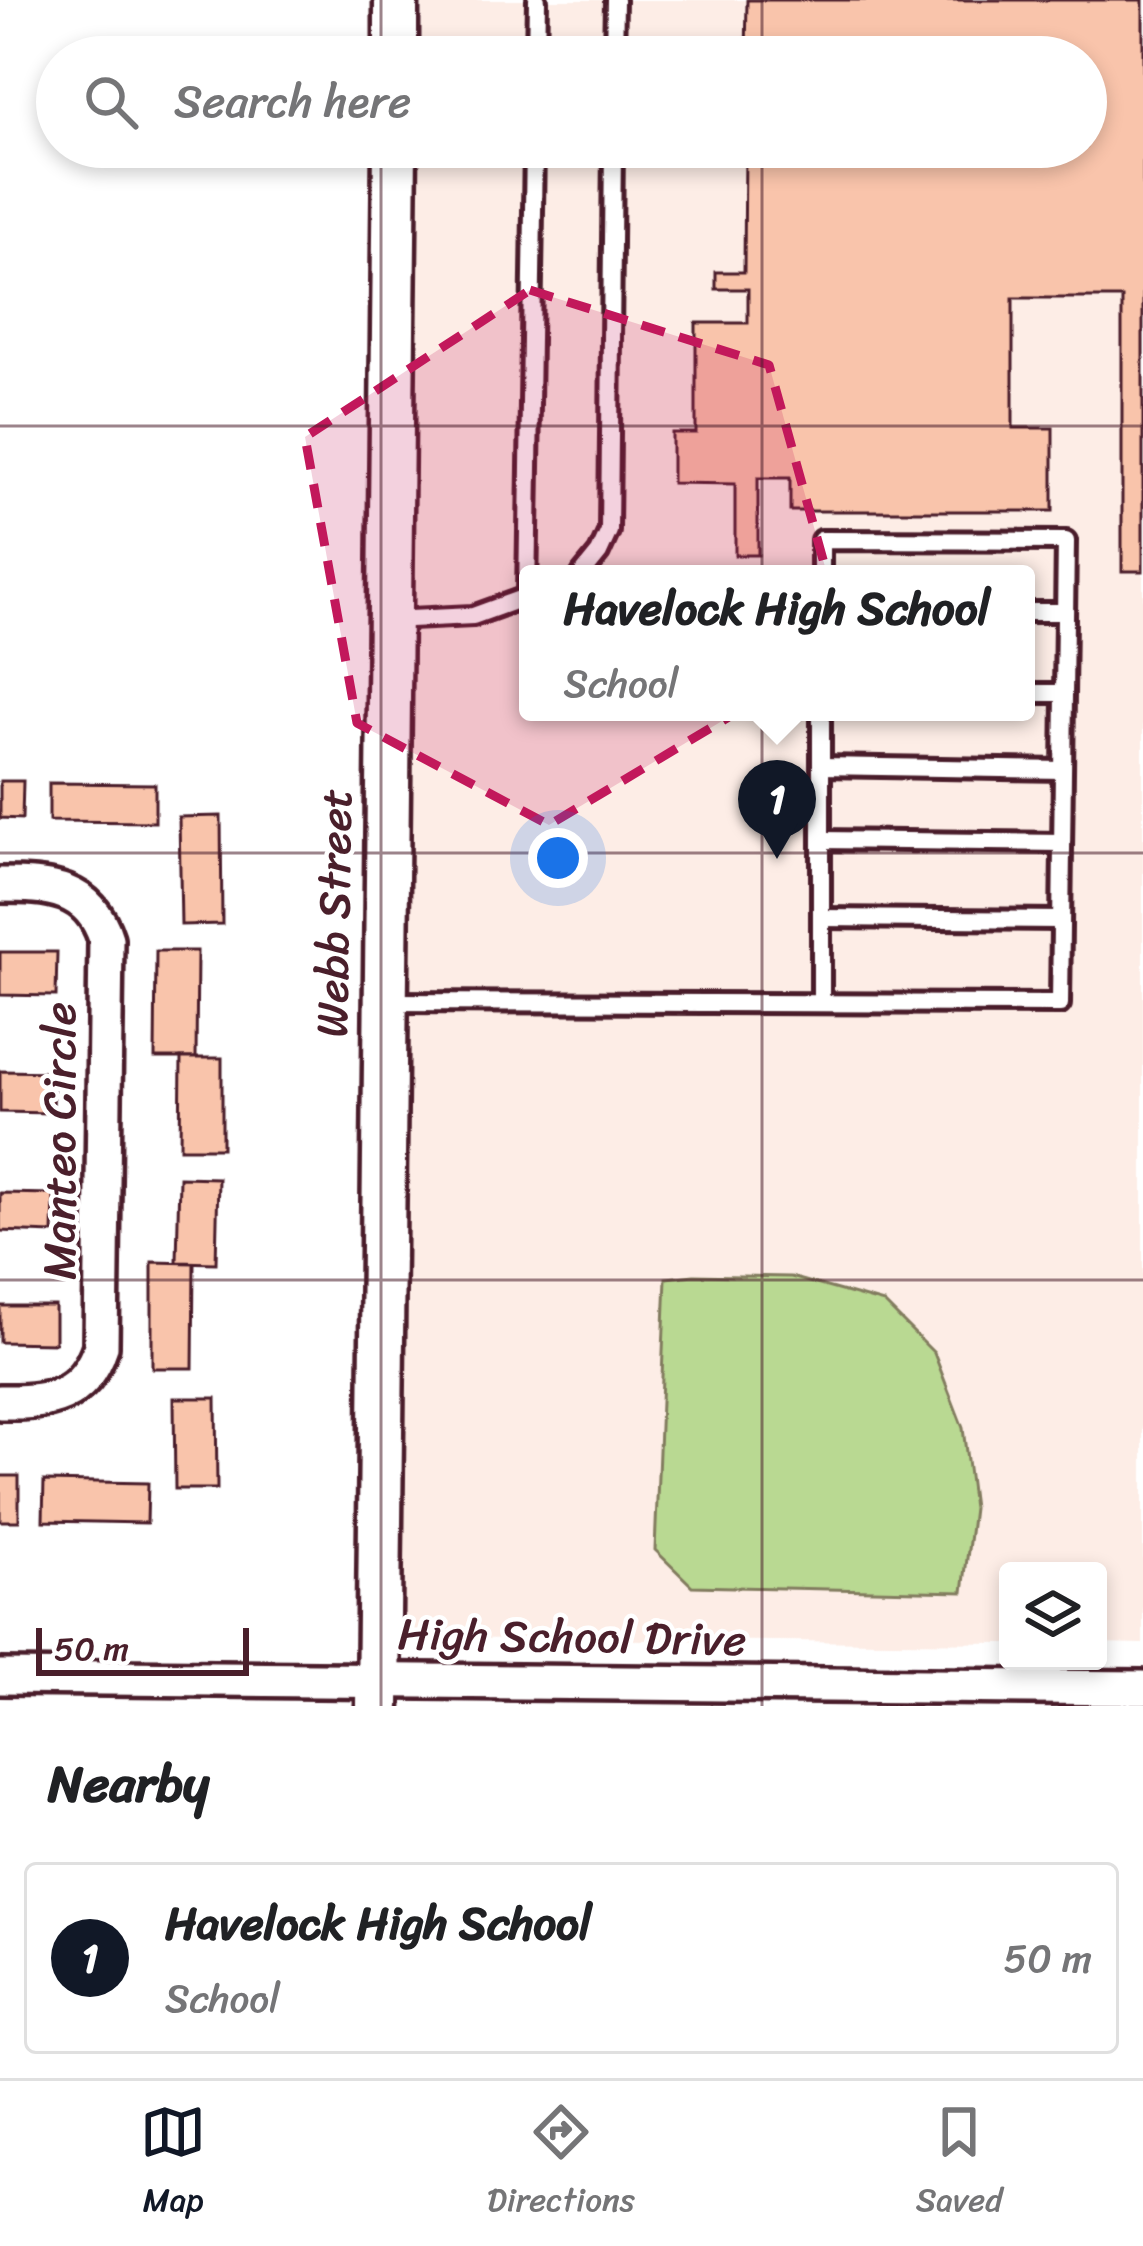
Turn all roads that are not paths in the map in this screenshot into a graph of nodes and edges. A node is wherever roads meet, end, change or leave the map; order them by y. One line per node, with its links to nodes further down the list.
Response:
1 (396, 0): 4 (street)
2 (537, 0): 5 (lane)
3 (614, 0): 6 (lane)
4 (396, 36)
5 (536, 36)
6 (614, 36)
7 (395, 168): 16 (street, Webb Street)
8 (534, 168): 10 (lane)
9 (613, 168): 11 (lane)
10 (527, 565)
11 (589, 565)
12 (821, 565): 15 (lane)
13 (519, 599): 16 (lane)
14 (1035, 612): 15 (lane)
15 (1065, 612): 18 (lane)
16 (388, 620): 27 (street, Webb Street)
17 (1035, 693): 18 (lane)
18 (1064, 694): 21 (lane)
19 (821, 721): 20 (lane)
20 (821, 766): 21 (lane); 22 (lane)
21 (1063, 770): 23 (lane)
22 (821, 840): 23 (lane); 25 (lane)
23 (1062, 843): 26 (lane)
24 (0, 885): 29 (street, Manteo Circle)
25 (821, 918): 26 (lane); 28 (lane)
26 (1061, 920): 28 (lane)
27 (385, 1002): 28 (lane); 32 (street, Webb Street)
28 (821, 1003)
29 (0, 1402)
30 (0, 1677): 32 (street, High School Drive)
31 (1143, 1688): 33 (street, High School Drive)
32 (378, 1693): 33 (street, High School Drive)
33 (666, 1694)

